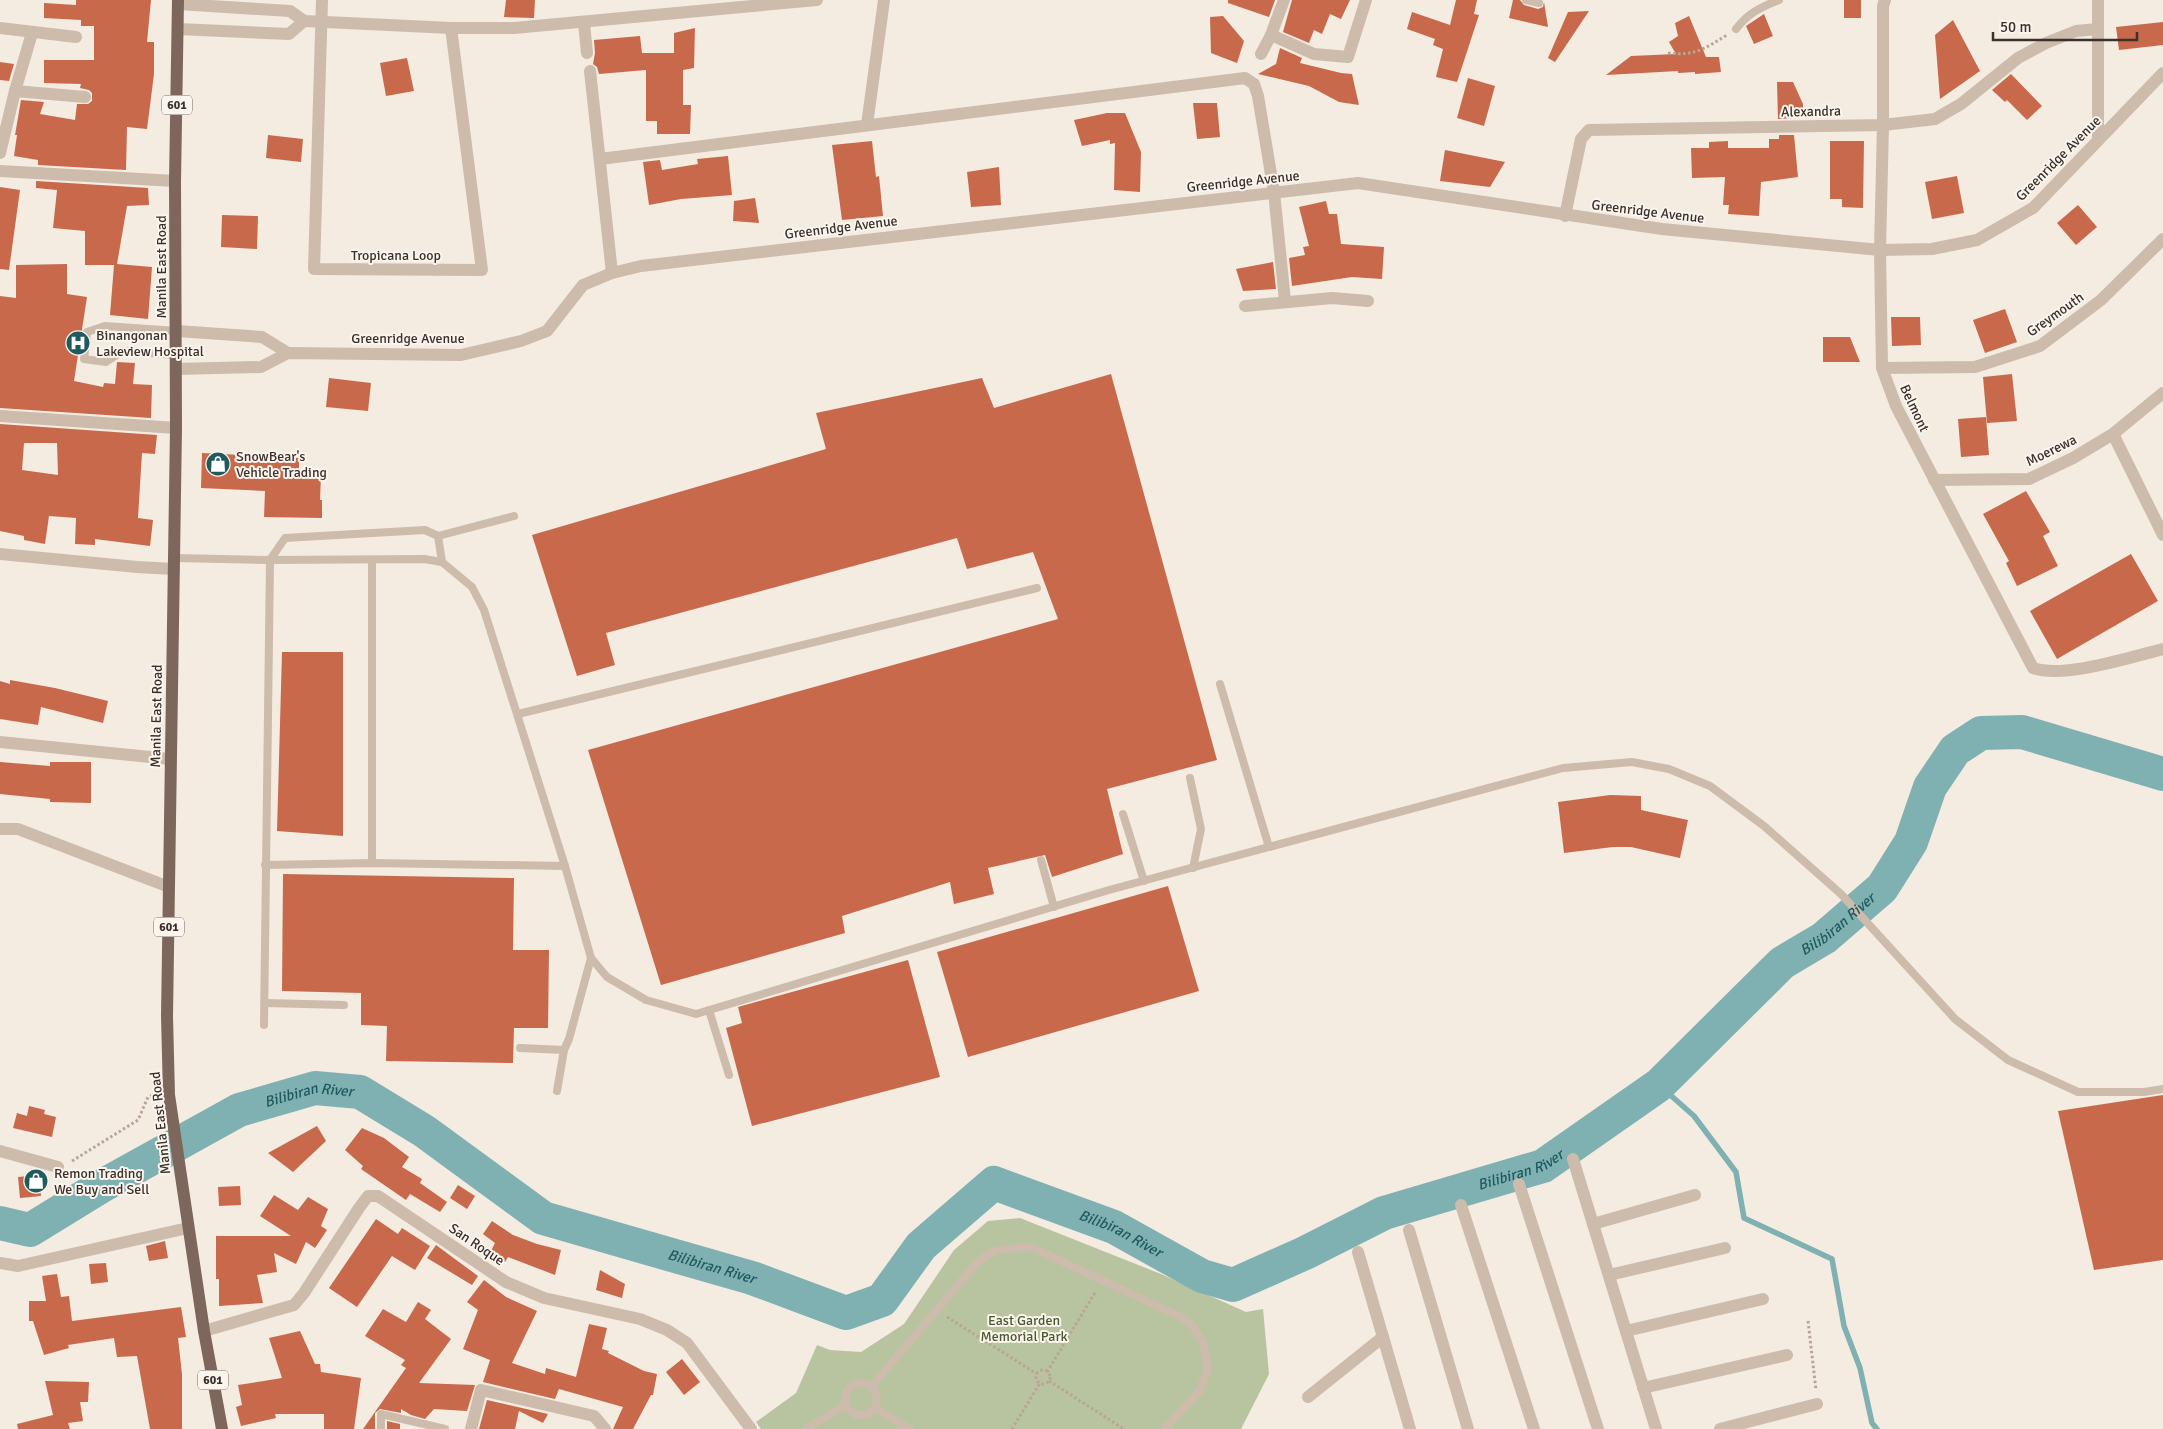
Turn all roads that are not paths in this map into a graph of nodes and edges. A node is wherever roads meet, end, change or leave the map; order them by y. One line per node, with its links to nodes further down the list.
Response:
1 (322, 0): 14 (street)
2 (817, 0): 10 (street)
3 (884, 0): 30 (street)
4 (1284, 0): 22 (street)
5 (1366, 0): 22 (street)
6 (1526, 0): 12 (lane)
7 (1779, 0): 19 (lane)
8 (1884, 0): 31 (street, Belmont)
9 (2098, 0): 20 (street)
10 (780, 1): 15 (street)
11 (178, 2): 13 (street); 18 (main road, Manila East Road / 601)
12 (1539, 2)
13 (304, 21): 14 (street); 18 (street)
14 (322, 22): 17 (street); 17 (street, Tropicana Loop)
15 (584, 23): 17 (street); 24 (street)
16 (0, 28): 21 (street)
17 (451, 28)
18 (178, 29): 36 (main road, Manila East Road / 601)
19 (1736, 29)
20 (2098, 30): 31 (street, Alexandra); 32 (street)
21 (32, 33): 23 (street); 28 (street)
22 (1271, 35): 25 (street)
23 (76, 37)
24 (587, 53)
25 (1261, 54)
26 (590, 71): 34 (street)
27 (2163, 73): 32 (street, Greenridge Avenue)
28 (15, 91): 29 (street); 33 (street)
29 (84, 97)
30 (867, 125): 34 (street); 37 (street)
31 (1883, 125): 38 (street, Alexandra); 40 (street, Belmont)
32 (2098, 140): 40 (street, Greenridge Avenue)
33 (0, 153)
34 (600, 159): 41 (street)
35 (0, 171): 36 (street)
36 (176, 181): 45 (main road, Manila East Road / 601)
37 (1274, 192): 38 (street, Greenridge Avenue); 41 (street, Greenridge Avenue); 42 (street)
38 (1565, 216): 40 (street, Greenridge Avenue)
39 (2163, 239): 48 (street, Greymouth)
40 (1880, 250): 48 (street, Belmont)
41 (612, 273): 46 (street, Greenridge Avenue)
42 (1285, 301): 43 (street); 44 (street)
43 (1368, 301)
44 (1245, 306)
45 (177, 332): 46 (street); 47 (main road, Manila East Road / 601); 47 (lane)
46 (288, 353): 49 (street, Greenridge Avenue)
47 (176, 355): 49 (main road, Manila East Road / 601)
48 (1882, 368): 54 (street, Belmont)
49 (176, 369): 52 (main road, Manila East Road / 601)
50 (2163, 393): 53 (street, Moerewa)
51 (0, 416): 52 (street)
52 (176, 428): 62 (main road, Manila East Road / 601)
53 (2113, 434): 54 (street, Moerewa); 56 (street)
54 (1934, 480): 64 (street, Belmont)
55 (514, 516): 57 (lane)
56 (2161, 528)
57 (438, 536): 59 (lane); 61 (lane)
58 (0, 554): 62 (street)
59 (270, 560): 60 (lane); 62 (lane); 75 (lane)
60 (372, 560): 61 (lane); 74 (lane)
61 (442, 562): 66 (lane)
62 (174, 563): 68 (main road, Manila East Road / 601)
63 (1037, 588): 66 (lane)
64 (2163, 649)
65 (1220, 684): 72 (lane)
66 (518, 714): 76 (lane)
67 (0, 742): 68 (street)
68 (170, 759): 79 (main road, Manila East Road / 601)
69 (1190, 778): 77 (lane)
70 (1123, 814): 78 (lane)
71 (0, 829): 79 (street)
72 (1270, 847): 77 (lane); 89 (lane)
73 (1042, 860): 80 (lane)
74 (372, 863): 75 (lane); 76 (lane)
75 (265, 865): 82 (lane)
76 (565, 866): 81 (lane)
77 (1192, 868): 78 (lane)
78 (1144, 881): 80 (lane)
79 (169, 887): 97 (main road, Manila East Road / 601)
80 (1054, 907): 84 (lane)
81 (591, 958): 84 (lane); 87 (lane)
82 (265, 1004): 83 (lane); 85 (lane)
83 (344, 1006)
84 (709, 1010): 88 (lane)
85 (264, 1025)
86 (520, 1048): 87 (lane)
87 (564, 1050): 90 (lane)
88 (729, 1075)
89 (2163, 1088)
90 (558, 1091)
91 (0, 1151): 93 (street)
92 (1574, 1159): 98 (street)
93 (58, 1167)
94 (1519, 1184): 127 (street)
95 (1695, 1195): 98 (street)
96 (1461, 1205): 126 (street)
97 (188, 1222): 102 (street); 105 (main road, Manila East Road / 601)
98 (1593, 1224): 103 (street)
99 (1409, 1230): 125 (street)
100 (1725, 1248): 103 (street)
101 (1358, 1252): 107 (street)
102 (0, 1263)
103 (1609, 1275): 106 (street)
104 (1763, 1299): 106 (street)
105 (204, 1331): 115 (main road, Manila East Road / 601); 120 (street, San Roque)
106 (1626, 1331): 110 (street)
107 (1383, 1337): 111 (street); 124 (street)
108 (1787, 1355): 110 (street)
109 (872, 1386): 113 (lane); 114 (lane); 123 (lane)
110 (1643, 1388): 128 (street)
111 (1308, 1396)
112 (1817, 1404): 129 (street)
113 (846, 1406): 114 (lane); 121 (lane)
114 (876, 1408): 122 (lane)
115 (222, 1429)
116 (381, 1429): 117 (lane)
117 (445, 1429)
118 (471, 1429): 119 (street)
119 (605, 1429)
120 (751, 1429)
121 (806, 1429)
122 (909, 1429)
123 (1165, 1429)
124 (1410, 1429)
125 (1468, 1429)
126 (1534, 1429)
127 (1598, 1429)
128 (1656, 1429)
129 (1720, 1429)

